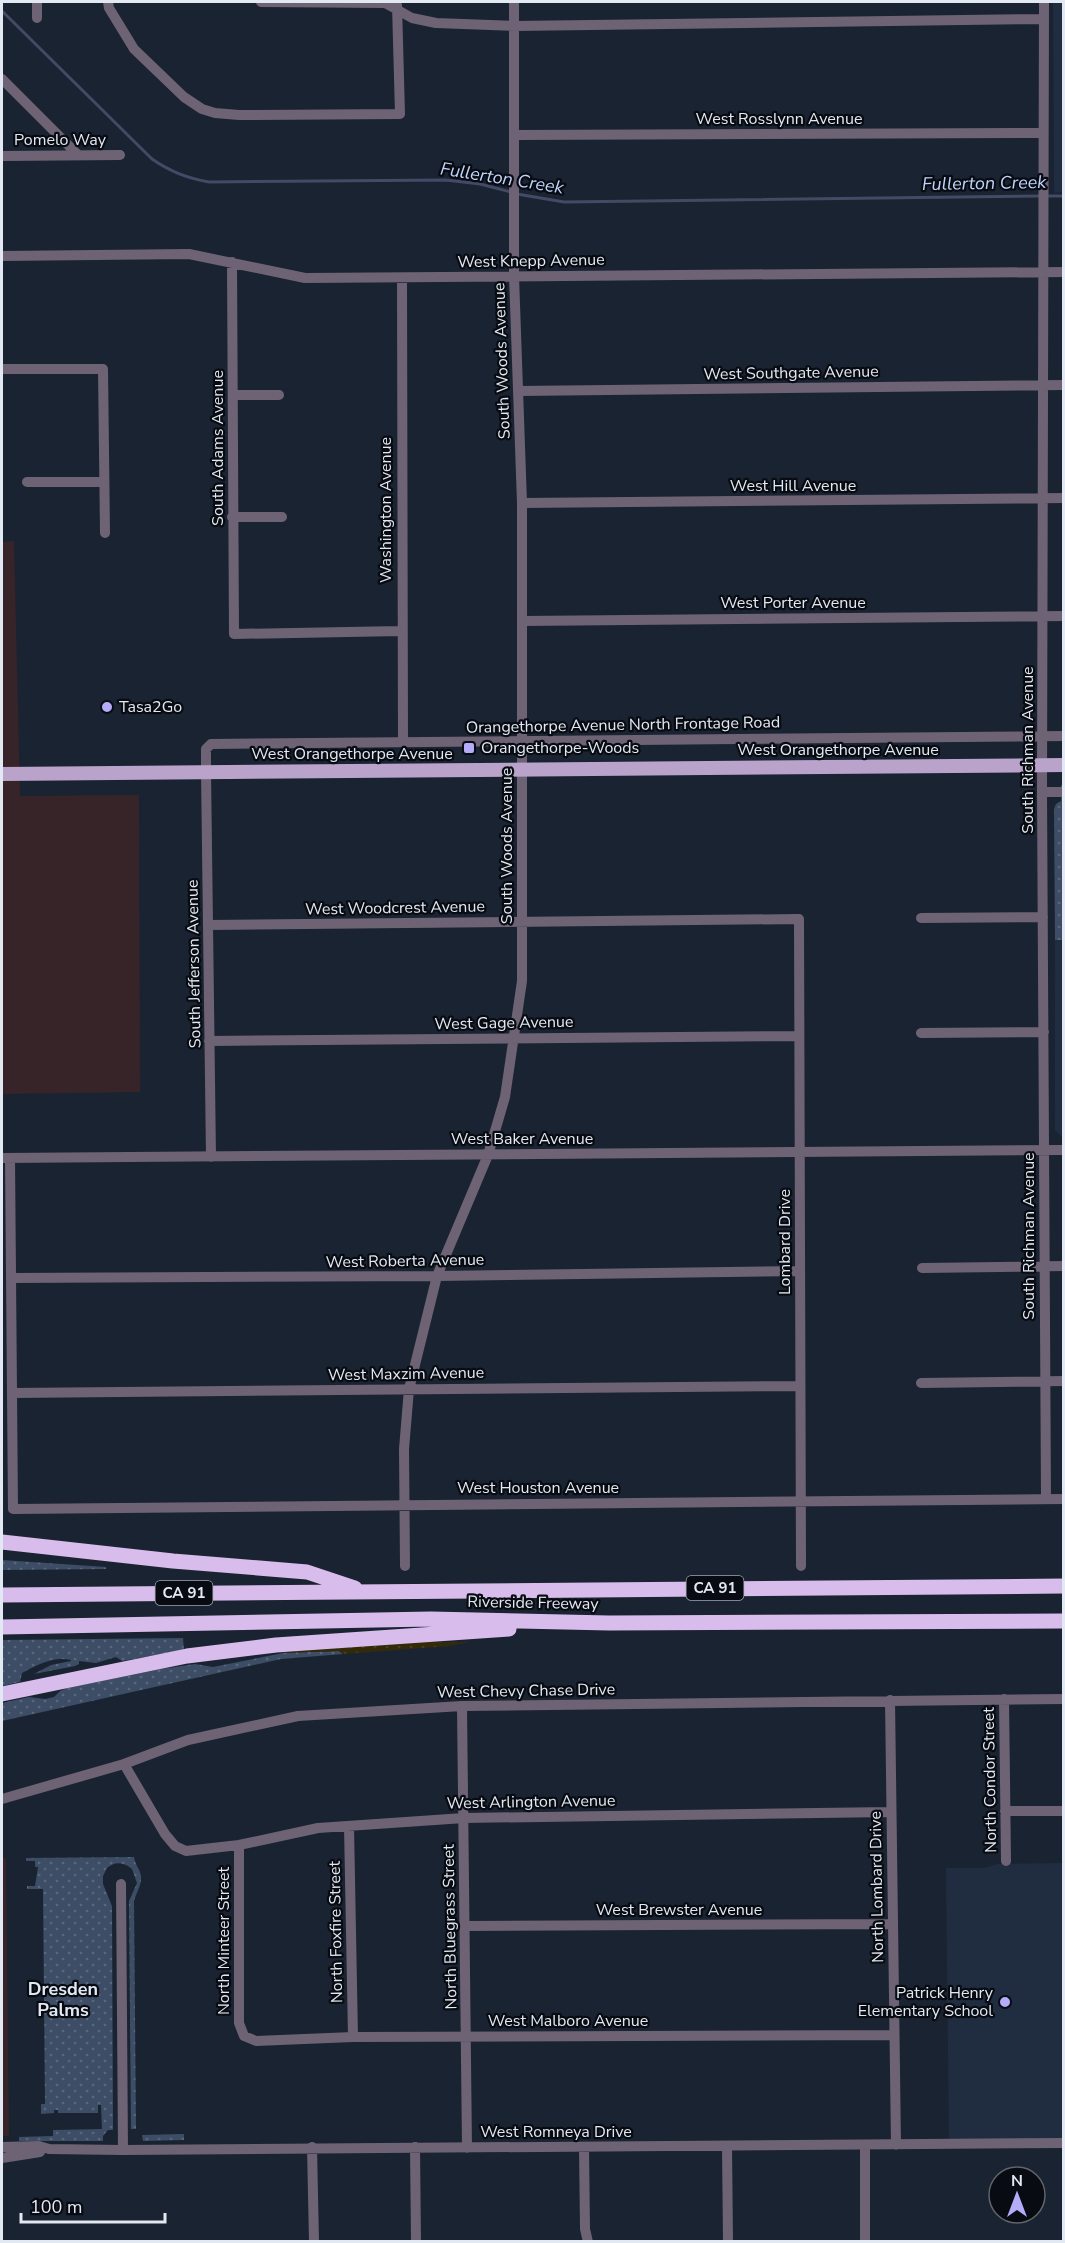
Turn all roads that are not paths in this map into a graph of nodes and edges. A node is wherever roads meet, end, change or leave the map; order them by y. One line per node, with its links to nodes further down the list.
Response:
1 (37, 2): 7 (street)
2 (261, 2): 6 (street)
3 (514, 2): 9 (street, South Woods Avenue)
4 (1044, 2): 8 (street, South Richman Avenue)
5 (108, 5): 6 (street)
6 (397, 5): 9 (street)
7 (37, 18)
8 (1044, 19): 9 (street); 11 (street, South Richman Avenue)
9 (514, 26): 12 (street, South Woods Avenue)
10 (2, 79): 13 (street)
11 (1042, 133): 12 (street, West Rosslynn Avenue); 18 (street, South Richman Avenue)
12 (515, 135): 20 (street, South Woods Avenue)
13 (78, 155): 14 (street, Pomelo Way); 15 (street, Pomelo Way)
14 (120, 155)
15 (2, 156)
16 (2, 256): 17 (street, West Knepp Avenue)
17 (232, 262): 21 (street, West Knepp Avenue); 26 (street, South Adams Avenue)
18 (1043, 272): 19 (street, West Knepp Avenue); 20 (street, West Knepp Avenue); 24 (street, South Richman Avenue)
19 (1064, 272)
20 (514, 276): 21 (street, West Knepp Avenue); 25 (street, South Woods Avenue)
21 (402, 278): 39 (street, Washington Avenue)
22 (2, 369): 29 (street)
23 (1064, 385): 24 (street, West Southgate Avenue)
24 (1044, 386): 25 (street, West Southgate Avenue); 30 (street, South Richman Avenue)
25 (519, 391): 32 (street, South Woods Avenue)
26 (233, 395): 27 (street); 33 (street, South Adams Avenue)
27 (279, 395)
28 (27, 482): 29 (street)
29 (104, 482): 35 (street)
30 (1044, 498): 31 (street, West Hill Avenue); 32 (street, West Hill Avenue); 36 (street, South Richman Avenue)
31 (1064, 498)
32 (522, 503): 38 (street, South Woods Avenue)
33 (232, 517): 34 (street); 39 (street, South Adams Avenue)
34 (282, 517)
35 (105, 533)
36 (1042, 616): 37 (street, West Porter Avenue); 38 (street, West Porter Avenue); 40 (street, South Richman Avenue)
37 (1064, 616)
38 (523, 621): 42 (street, South Woods Avenue)
39 (401, 631): 43 (street, Washington Avenue)
40 (1044, 736): 41 (street, Orangethorpe Avenue North Frontage Road); 42 (street, Orangethorpe Avenue North Frontage Road); 44 (street, South Richman Avenue)
41 (1064, 736)
42 (522, 741): 43 (street, Orangethorpe Avenue North Frontage Road); 46 (street, South Woods Avenue)
43 (403, 742): 47 (street, Orangethorpe Avenue North Frontage Road)
44 (1044, 765): 45 (main road, West Orangethorpe Avenue); 46 (main road, West Orangethorpe Avenue); 49 (street, South Richman Avenue)
45 (1064, 765)
46 (522, 770): 47 (main road, West Orangethorpe Avenue); 54 (street, South Woods Avenue)
47 (206, 771): 48 (main road, West Orangethorpe Avenue); 55 (street, South Jefferson Avenue)
48 (2, 774)
49 (1042, 792): 50 (street); 51 (street, South Richman Avenue)
50 (1064, 792)
51 (1043, 917): 52 (street); 56 (street, South Richman Avenue)
52 (921, 918)
53 (799, 919): 54 (street, West Woodcrest Avenue); 58 (street, Lombard Drive)
54 (522, 921): 55 (street, West Woodcrest Avenue); 59 (street, South Woods Avenue)
55 (208, 925): 60 (street, South Jefferson Avenue)
56 (1044, 1032): 57 (street); 61 (street, South Richman Avenue)
57 (921, 1033)
58 (799, 1036): 59 (street, West Gage Avenue); 63 (street, Lombard Drive)
59 (514, 1038): 60 (street, West Gage Avenue); 64 (street, South Woods Avenue)
60 (210, 1041): 65 (street, South Jefferson Avenue)
61 (1044, 1150): 62 (street, West Baker Avenue); 63 (street, West Baker Avenue); 68 (street, South Richman Avenue)
62 (1064, 1150)
63 (800, 1152): 64 (street, West Baker Avenue); 70 (street, Lombard Drive)
64 (488, 1155): 65 (street, West Baker Avenue); 71 (street, South Woods Avenue)
65 (211, 1157): 66 (street, West Baker Avenue)
66 (6, 1158): 72 (street)
67 (1064, 1266): 68 (street)
68 (1044, 1267): 69 (street); 73 (street, South Richman Avenue)
69 (922, 1268)
70 (800, 1271): 71 (street, West Roberta Avenue); 76 (street, Lombard Drive)
71 (437, 1276): 72 (street, West Roberta Avenue); 77 (street, South Woods Avenue)
72 (11, 1278): 78 (street)
73 (1045, 1381): 74 (street); 75 (street); 80 (street, South Richman Avenue)
74 (1064, 1381)
75 (921, 1383)
76 (800, 1386): 77 (street, West Maxzim Avenue); 81 (street, Lombard Drive)
77 (409, 1389): 78 (street, West Maxzim Avenue); 82 (street, South Woods Avenue)
78 (12, 1393): 82 (street, West Houston Avenue)
79 (1064, 1498): 80 (street, West Houston Avenue)
80 (1046, 1499): 81 (street, West Houston Avenue)
81 (801, 1500): 82 (street, West Houston Avenue); 85 (street, Lombard Drive)
82 (404, 1504): 84 (street, South Woods Avenue)
83 (2, 1542): 87 (highway)
84 (405, 1566)
85 (801, 1566)
86 (1064, 1586): 87 (highway, Riverside Freeway / CA 91)
87 (367, 1592): 88 (highway, Riverside Freeway / CA 91)
88 (2, 1595)
89 (1064, 1621): 90 (highway, Riverside Freeway / CA 91)
90 (609, 1623): 91 (highway, Riverside Freeway / CA 91); 92 (highway)
91 (2, 1627)
92 (2, 1694)
93 (1004, 1699): 94 (street, West Chevy Chase Drive); 95 (street, West Chevy Chase Drive); 99 (street, North Condor Street)
94 (1064, 1699)
95 (890, 1700): 96 (street, West Chevy Chase Drive); 101 (street, North Lombard Drive)
96 (462, 1706): 97 (street, West Chevy Chase Drive); 102 (street, North Bluegrass Street)
97 (124, 1764): 98 (street, West Chevy Chase Drive); 104 (street, West Arlington Avenue)
98 (2, 1799)
99 (1005, 1811): 100 (street); 105 (street, North Condor Street)
100 (1064, 1811)
101 (891, 1812): 102 (street, West Arlington Avenue); 107 (street, North Lombard Drive)
102 (464, 1818): 103 (street, West Arlington Avenue); 108 (street, North Bluegrass Street)
103 (349, 1826): 104 (street, West Arlington Avenue); 111 (street, North Foxfire Street)
104 (239, 1845): 110 (street, North Minteer Street)
105 (1006, 1861)
106 (121, 1884): 123 (street)
107 (893, 1924): 108 (street, West Brewster Avenue); 109 (street, North Lombard Drive)
108 (465, 1926): 112 (street, North Bluegrass Street)
109 (894, 2035): 112 (street, West Malboro Avenue); 115 (street, North Lombard Drive)
110 (244, 2036): 111 (street, West Malboro Avenue)
111 (353, 2037): 112 (street, West Malboro Avenue)
112 (466, 2037): 121 (street, North Bluegrass Street)
113 (1064, 2144): 115 (street, West Romneya Drive)
114 (865, 2145): 115 (street, West Romneya Drive); 116 (street, West Romneya Drive); 129 (street)
115 (896, 2145)
116 (727, 2146): 120 (street, West Romneya Drive); 128 (street)
117 (2, 2147): 122 (street, West Romneya Drive)
118 (312, 2147): 119 (street, West Romneya Drive); 123 (street, West Romneya Drive); 125 (street)
119 (415, 2147): 121 (street, West Romneya Drive); 126 (street)
120 (584, 2147): 121 (street, West Romneya Drive); 127 (street)
121 (467, 2148)
122 (49, 2149): 123 (street, West Romneya Drive); 124 (street, West Romneya Drive)
123 (123, 2150)
124 (2, 2158)
125 (314, 2241)
126 (416, 2241)
127 (588, 2241)
128 (728, 2241)
129 (866, 2241)

